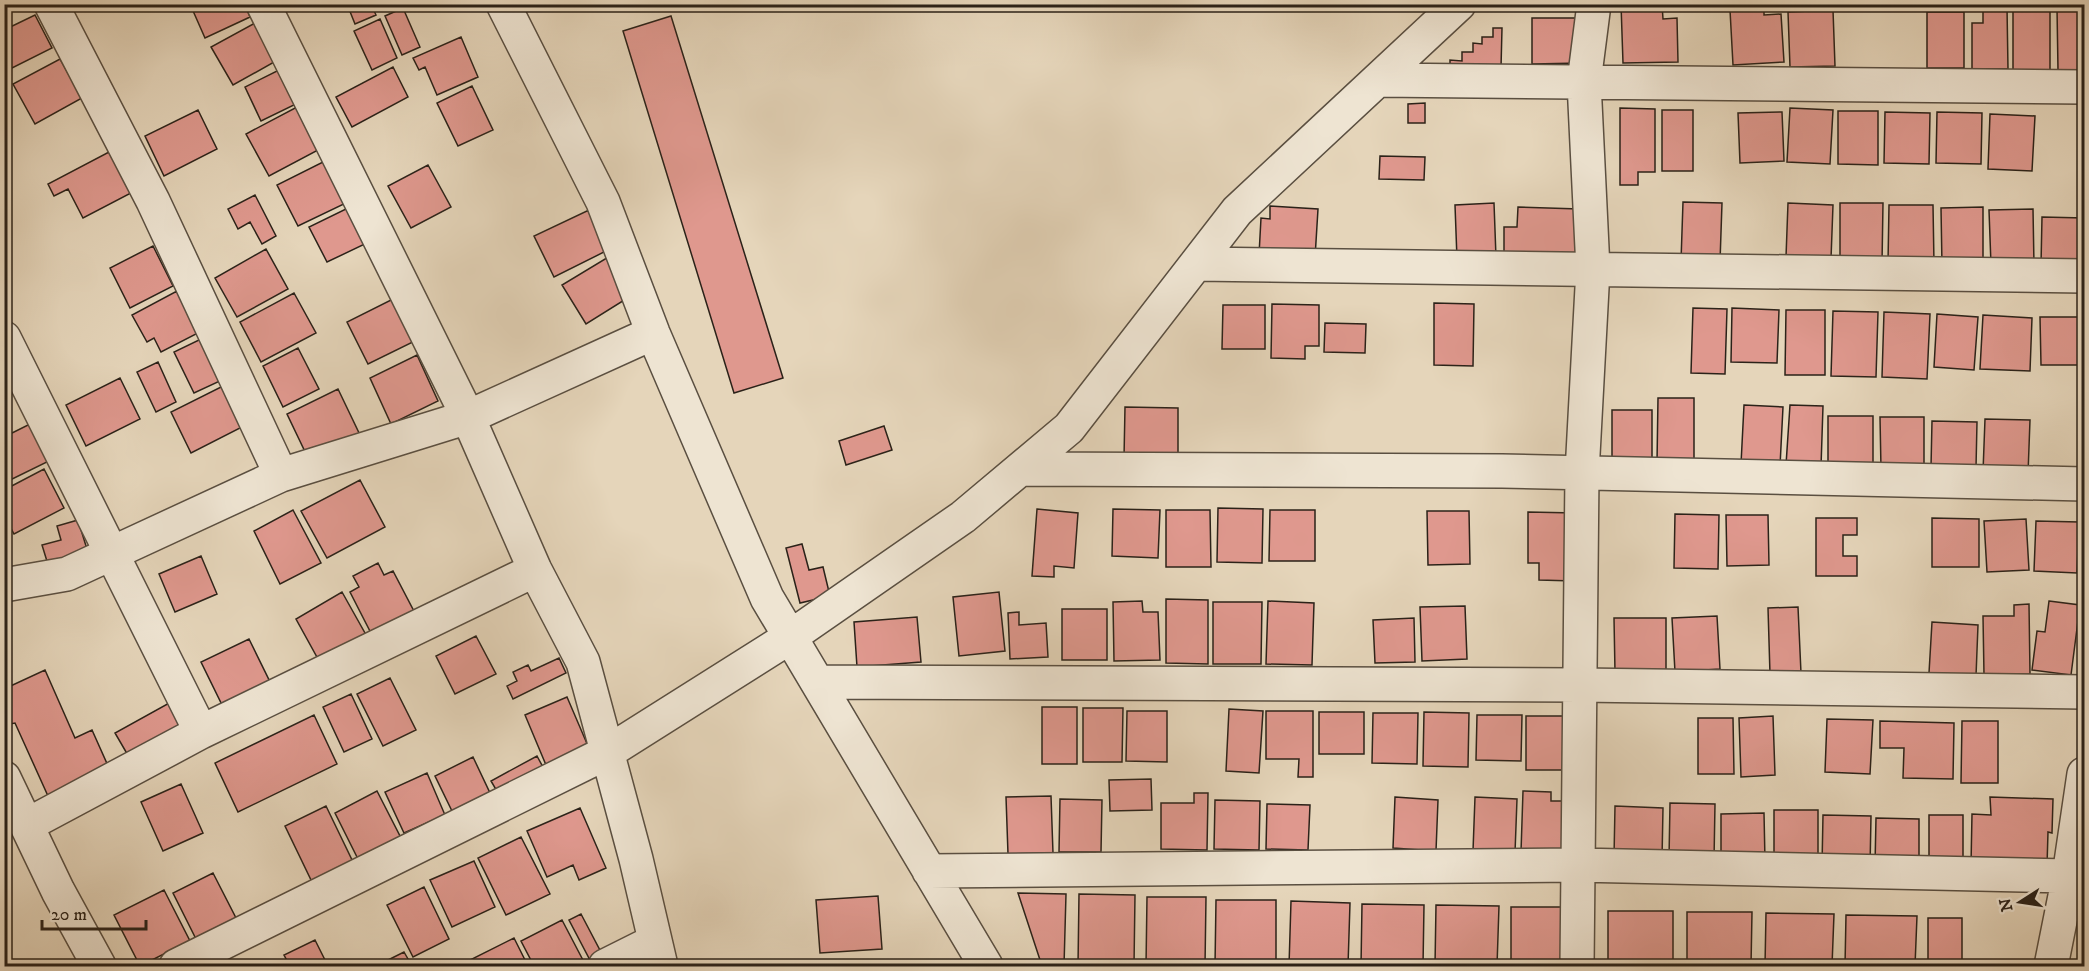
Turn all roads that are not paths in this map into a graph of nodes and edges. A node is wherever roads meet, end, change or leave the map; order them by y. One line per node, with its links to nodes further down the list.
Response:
1 (51, 4): 17 (street)
2 (263, 4): 14 (street)
3 (503, 4): 12 (street)
4 (1459, 4): 6 (street)
5 (1594, 4): 7 (street)
6 (1378, 80): 7 (street); 9 (street)
7 (1584, 82): 8 (street); 10 (street)
8 (2085, 87)
9 (1196, 264): 10 (street); 15 (street)
10 (1593, 269): 11 (street); 16 (street)
11 (2085, 276)
12 (653, 333): 14 (street); 22 (street)
13 (4, 338): 19 (street)
14 (468, 417): 17 (street); 20 (street)
15 (1020, 470): 16 (street); 22 (street)
16 (1582, 473): 18 (street); 24 (street)
17 (281, 475): 19 (street)
18 (2085, 484)
19 (113, 552): 21 (street); 26 (street)
20 (535, 570): 26 (street); 27 (street)
21 (4, 585)
22 (790, 637): 23 (street); 27 (street)
23 (817, 682): 24 (street); 33 (street)
24 (1580, 685): 25 (street); 32 (street)
25 (2085, 692)
26 (201, 732): 31 (street)
27 (608, 752): 35 (street); 37 (street)
28 (2085, 774): 30 (street)
29 (4, 778): 31 (street)
30 (2081, 822): 34 (street)
31 (27, 825): 36 (street)
32 (1578, 865): 33 (street); 34 (street); 40 (street)
33 (929, 871): 39 (street)
34 (2069, 876): 41 (street)
35 (658, 954): 38 (street)
36 (99, 966)
37 (176, 966)
38 (604, 966)
39 (986, 966)
40 (1578, 966)
41 (2051, 966)

